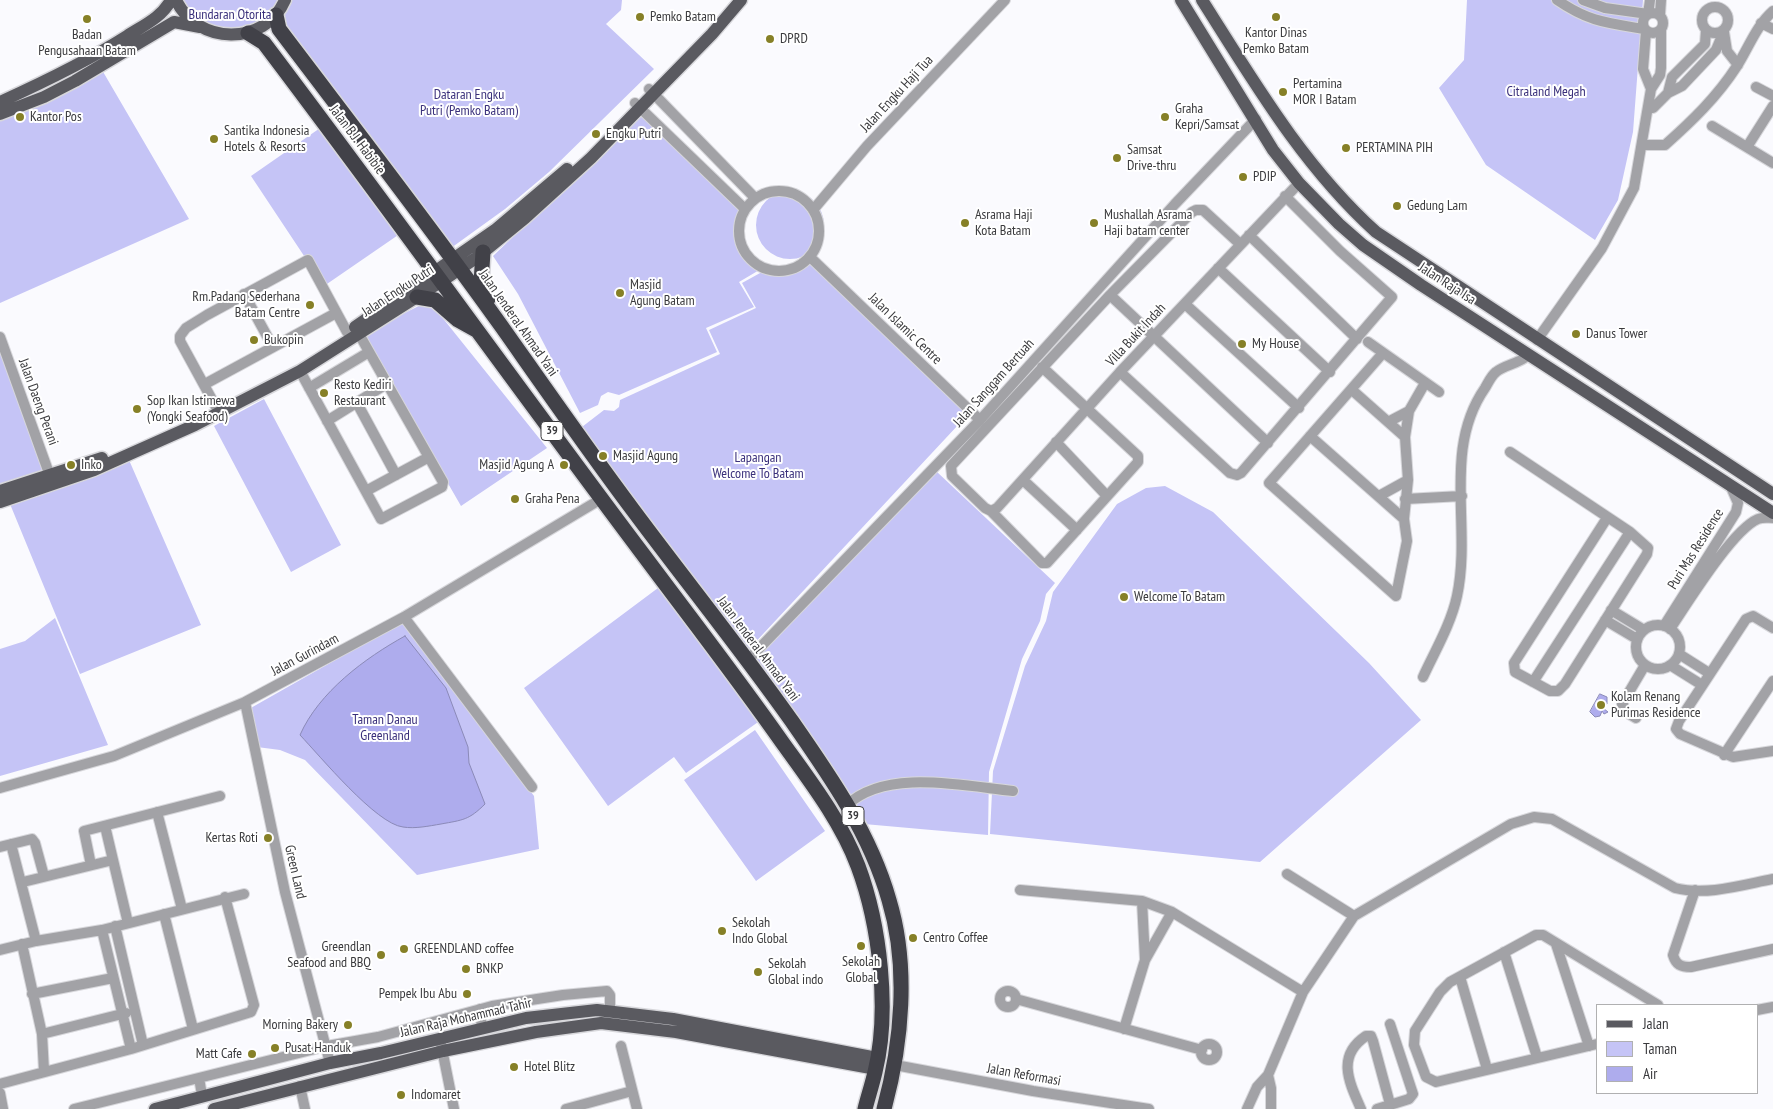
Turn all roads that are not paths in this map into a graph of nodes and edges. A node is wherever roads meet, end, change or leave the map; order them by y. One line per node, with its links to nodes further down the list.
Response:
1 (171, 0): 30 (main road)
2 (176, 0): 21 (main road)
3 (285, 0): 17 (main road)
4 (730, 0): 34 (main road, Jalan Engku Putri)
5 (741, 0): 34 (main road, Jalan Engku Putri)
6 (1005, 0): 51 (street, Jalan Engku Haji Tua)
7 (1180, 0): 29 (main road, Jalan Raja Isa)
8 (1202, 0): 26 (main road, Jalan Raja Isa)
9 (1557, 0): 19 (street)
10 (1583, 0): 14 (street)
11 (1650, 0): 15 (street)
12 (1661, 0): 18 (street)
13 (1722, 4): 25 (street); 27 (street)
14 (1597, 6): 15 (street); 19 (street)
15 (1648, 14): 18 (street); 23 (street)
16 (1772, 14): 20 (street)
17 (276, 15): 28 (main road); 58 (highway, Jalan B.J. Habibie / 39)
18 (1660, 15): 24 (street)
19 (1592, 20): 23 (street)
20 (1761, 24): 22 (street); 31 (street)
21 (200, 27): 28 (main road); 30 (main road)
22 (1773, 29)
23 (1645, 30): 24 (street); 33 (street)
24 (1661, 30): 33 (street)
25 (1706, 30): 27 (street); 35 (street)
26 (1222, 31): 29 (main road); 53 (main road, Jalan Raja Isa)
27 (1724, 31): 31 (street); 35 (street)
28 (248, 33): 60 (highway, Jalan B.J. Habibie / 39)
29 (1207, 40): 42 (main road, Jalan Raja Isa)
30 (103, 58): 37 (main road); 41 (main road)
31 (1738, 65): 44 (street)
32 (1756, 87): 36 (street)
33 (1651, 89): 40 (street)
34 (652, 91): 38 (main road, Jalan Engku Putri); 49 (street)
35 (1668, 93): 40 (street)
36 (1773, 96)
37 (0, 102)
38 (638, 105): 50 (street); 55 (main road, Jalan Engku Putri); 58 (main road, Jalan Engku Putri)
39 (1773, 106): 45 (street)
40 (1648, 108): 44 (street)
41 (0, 114)
42 (1256, 119): 47 (main road, Jalan Raja Isa); 93 (street, Jalan Sanggam Bertuah)
43 (1712, 126): 45 (street)
44 (1642, 145): 72 (street)
45 (1747, 147): 46 (street)
46 (1773, 163)
47 (1298, 182): 48 (street, Villa Bukit Indah); 57 (main road, Jalan Raja Isa)
48 (1285, 196): 52 (street, Villa Bukit Indah); 71 (street)
49 (755, 198): 50 (street); 51 (street)
50 (745, 209): 56 (street)
51 (814, 210): 56 (street)
52 (1249, 235): 54 (street, Villa Bukit Indah); 71 (street)
53 (1390, 242): 57 (main road); 72 (main road, Jalan Raja Isa)
54 (1240, 244): 59 (street, Villa Bukit Indah); 62 (street)
55 (483, 252): 58 (main road, Jalan Engku Putri); 66 (highway)
56 (810, 256): 93 (street, Jalan Islamic Centre)
57 (1379, 257): 77 (main road, Jalan Raja Isa)
58 (456, 265): 60 (main road, Jalan Engku Putri); 66 (highway, Jalan Jenderal Ahmad Yani / 39)
59 (1218, 268): 64 (street, Villa Bukit Indah); 81 (street)
60 (439, 276): 63 (main road, Jalan Engku Putri); 67 (highway, 39); 68 (main road, Jalan Engku Putri)
61 (244, 294): 65 (street); 74 (street); 84 (street)
62 (1110, 295): 70 (street); 78 (street)
63 (417, 297): 67 (highway); 68 (main road, Jalan Engku Putri)
64 (1184, 304): 70 (street, Villa Bukit Indah); 90 (street)
65 (336, 313): 68 (street); 74 (street)
66 (493, 315): 125 (highway, Jalan Jenderal Ahmad Yani / 39)
67 (480, 332): 115 (highway, 39)
68 (353, 333): 75 (street); 79 (main road, Jalan Engku Putri); 89 (main road, Jalan Engku Putri)
69 (0, 337): 105 (street, Jalan Daeng Perani)
70 (1154, 337): 80 (street, Villa Bukit Indah); 100 (street)
71 (1357, 339): 81 (street)
72 (1537, 340): 96 (main road, Jalan Raja Isa)
73 (1368, 342): 76 (street)
74 (273, 347): 84 (street)
75 (369, 352): 82 (street); 85 (street)
76 (1382, 353): 83 (street); 86 (street)
77 (1529, 354): 101 (main road, Jalan Raja Isa); 114 (street)
78 (1042, 367): 91 (street); 118 (street)
79 (300, 370): 85 (street); 117 (main road, Jalan Engku Putri)
80 (1120, 372): 91 (street, Villa Bukit Indah); 100 (street)
81 (1330, 372): 90 (street)
82 (388, 383): 88 (street); 103 (street)
83 (1424, 383): 87 (street); 92 (street)
84 (204, 384): 89 (street)
85 (309, 388): 94 (street)
86 (1352, 390): 95 (street); 97 (street)
87 (1439, 392)
88 (357, 403): 94 (street); 104 (street)
89 (216, 407): 105 (main road, Jalan Engku Putri)
90 (1299, 408): 100 (street)
91 (1088, 409): 99 (street, Villa Bukit Indah); 112 (street)
92 (1409, 411): 95 (street); 98 (street)
93 (980, 420): 134 (street, Jalan Sanggam Bertuah)
94 (327, 421): 110 (street)
95 (1388, 422): 98 (street)
96 (1684, 435): 101 (main road); 111 (main road, Jalan Raja Isa)
97 (1310, 436): 113 (street); 120 (street)
98 (1405, 437): 107 (street)
99 (1056, 442): 106 (street, Villa Bukit Indah); 112 (street)
100 (1268, 443)
101 (1675, 449): 108 (main road, Jalan Raja Isa)
102 (1510, 452): 121 (street)
103 (429, 457): 104 (street); 110 (street)
104 (396, 475): 110 (street)
105 (50, 476): 109 (main road, Jalan Engku Putri)
106 (1023, 480): 118 (street, Villa Bukit Indah); 123 (street)
107 (1408, 480): 113 (street); 116 (street)
108 (1730, 485): 119 (main road, Jalan Raja Isa); 130 (street, Puri Mas Residence)
109 (0, 491)
110 (366, 491)
111 (1773, 494)
112 (1108, 496): 123 (street)
113 (1379, 496): 120 (street)
114 (1462, 496): 116 (street); 138 (street)
115 (601, 499): 126 (highway, 39); 128 (street, Jalan Gurindam)
116 (1405, 499): 120 (street)
117 (0, 502)
118 (994, 509): 123 (street)
119 (1773, 513)
120 (1404, 518)
121 (1607, 518): 124 (street); 140 (street)
122 (1773, 518): 130 (street, Puri Mas Residence)
123 (1077, 530)
124 (1630, 532): 127 (street); 140 (street)
125 (677, 569): 126 (highway); 134 (highway, Jalan Jenderal Ahmad Yani / 39)
126 (662, 580): 206 (highway, 39)
127 (1611, 610): 129 (street); 132 (street)
128 (404, 618): 142 (street, Jalan Gurindam); 146 (street)
129 (1605, 620): 132 (street); 140 (street)
130 (1667, 627): 132 (street); 133 (street)
131 (1773, 628): 137 (street)
132 (1641, 635): 135 (street)
133 (1678, 654): 136 (street); 137 (street)
134 (748, 660): 150 (highway, Jalan Jenderal Ahmad Yani / 39)
135 (1645, 665): 136 (street); 143 (street)
136 (1670, 665): 141 (street)
137 (1709, 673): 141 (street)
138 (1423, 677)
139 (1773, 681): 145 (street)
140 (1533, 682)
141 (1702, 685): 145 (street)
142 (245, 702): 147 (street, Jalan Gurindam); 200 (street, Green Land)
143 (1636, 718)
144 (1773, 751): 145 (street)
145 (1724, 755)
146 (532, 787)
147 (0, 788)
148 (1013, 791): 150 (street)
149 (220, 796): 151 (street)
150 (847, 805): 207 (highway, Jalan Jenderal Ahmad Yani / 39)
151 (157, 812): 152 (street); 166 (street)
152 (105, 826): 155 (street); 156 (street)
153 (11, 844): 154 (street); 158 (street); 160 (street)
154 (0, 847)
155 (113, 860): 156 (street); 170 (street)
156 (91, 865): 158 (street)
157 (1287, 874): 169 (street)
158 (44, 876): 160 (street)
159 (1773, 879): 162 (street)
160 (23, 882): 173 (street)
161 (1020, 890): 165 (street)
162 (1695, 890): 169 (street); 177 (street)
163 (244, 894): 164 (street)
164 (225, 897): 166 (street); 195 (street)
165 (1142, 901): 167 (street); 179 (street)
166 (182, 909): 168 (street)
167 (1172, 912): 179 (street); 182 (street)
168 (164, 914): 170 (street); 195 (street)
169 (1354, 916): 182 (street)
170 (128, 923): 171 (street)
171 (115, 926): 172 (street); 189 (street)
172 (102, 930): 173 (street); 181 (street)
173 (36, 941): 174 (street)
174 (22, 944): 176 (street); 183 (street)
175 (1556, 944): 178 (street); 185 (street); 198 (street)
176 (0, 950)
177 (1773, 950)
178 (1504, 952): 180 (street); 204 (street)
179 (1145, 960): 194 (street)
180 (1460, 977): 208 (street); 208 (street)
181 (113, 978): 183 (street); 191 (street)
182 (1303, 992): 210 (street)
183 (32, 994): 196 (street)
184 (1016, 999): 194 (street)
185 (1656, 1004)
186 (1773, 1007): 188 (street)
187 (480, 1009): 190 (street); 193 (street); 200 (street)
188 (1758, 1010)
189 (134, 1011): 191 (street); 199 (street)
190 (610, 1011): 193 (main road, Jalan Raja Mohammad Tahir); 206 (main road, Jalan Raja Mohammad Tahir)
191 (122, 1014): 196 (street); 202 (street)
192 (1390, 1024): 217 (street)
193 (482, 1028): 197 (main road, Jalan Raja Mohammad Tahir)
194 (1124, 1029): 203 (street)
195 (193, 1030): 199 (street)
196 (42, 1034): 209 (street)
197 (441, 1045): 205 (main road, Jalan Raja Mohammad Tahir); 206 (main road, Jalan Raja Mohammad Tahir); 213 (main road, Jalan Raja Mohammad Tahir); 224 (street)
198 (1593, 1045): 204 (street)
199 (143, 1046): 202 (street)
200 (327, 1046): 205 (street, Green Land); 211 (street)
201 (621, 1046): 214 (street)
202 (131, 1049): 209 (street)
203 (1202, 1050)
204 (1537, 1058): 208 (street)
205 (330, 1063): 216 (main road, Jalan Raja Mohammad Tahir)
206 (877, 1064): 226 (highway, 39)
207 (895, 1065): 227 (highway, Jalan Jenderal Ahmad Yani / 39); 228 (street, Jalan Reformasi)
208 (1487, 1069)
209 (44, 1071): 212 (street)
210 (1268, 1075): 229 (street); 230 (street)
211 (199, 1078): 216 (street); 220 (street)
212 (0, 1084)
213 (300, 1086): 222 (main road, Jalan Raja Mohammad Tahir); 223 (street)
214 (632, 1091): 218 (street); 225 (street)
215 (0, 1093): 219 (street)
216 (202, 1095): 221 (main road, Jalan Raja Mohammad Tahir)
217 (1390, 1104): 231 (street); 232 (street)
218 (572, 1108)
219 (3, 1109)
220 (74, 1109)
221 (155, 1109)
222 (214, 1109)
223 (305, 1109)
224 (454, 1109)
225 (637, 1109)
226 (864, 1109)
227 (884, 1109)
228 (1149, 1109)
229 (1247, 1109)
230 (1271, 1109)
231 (1361, 1109)
232 (1377, 1109)

